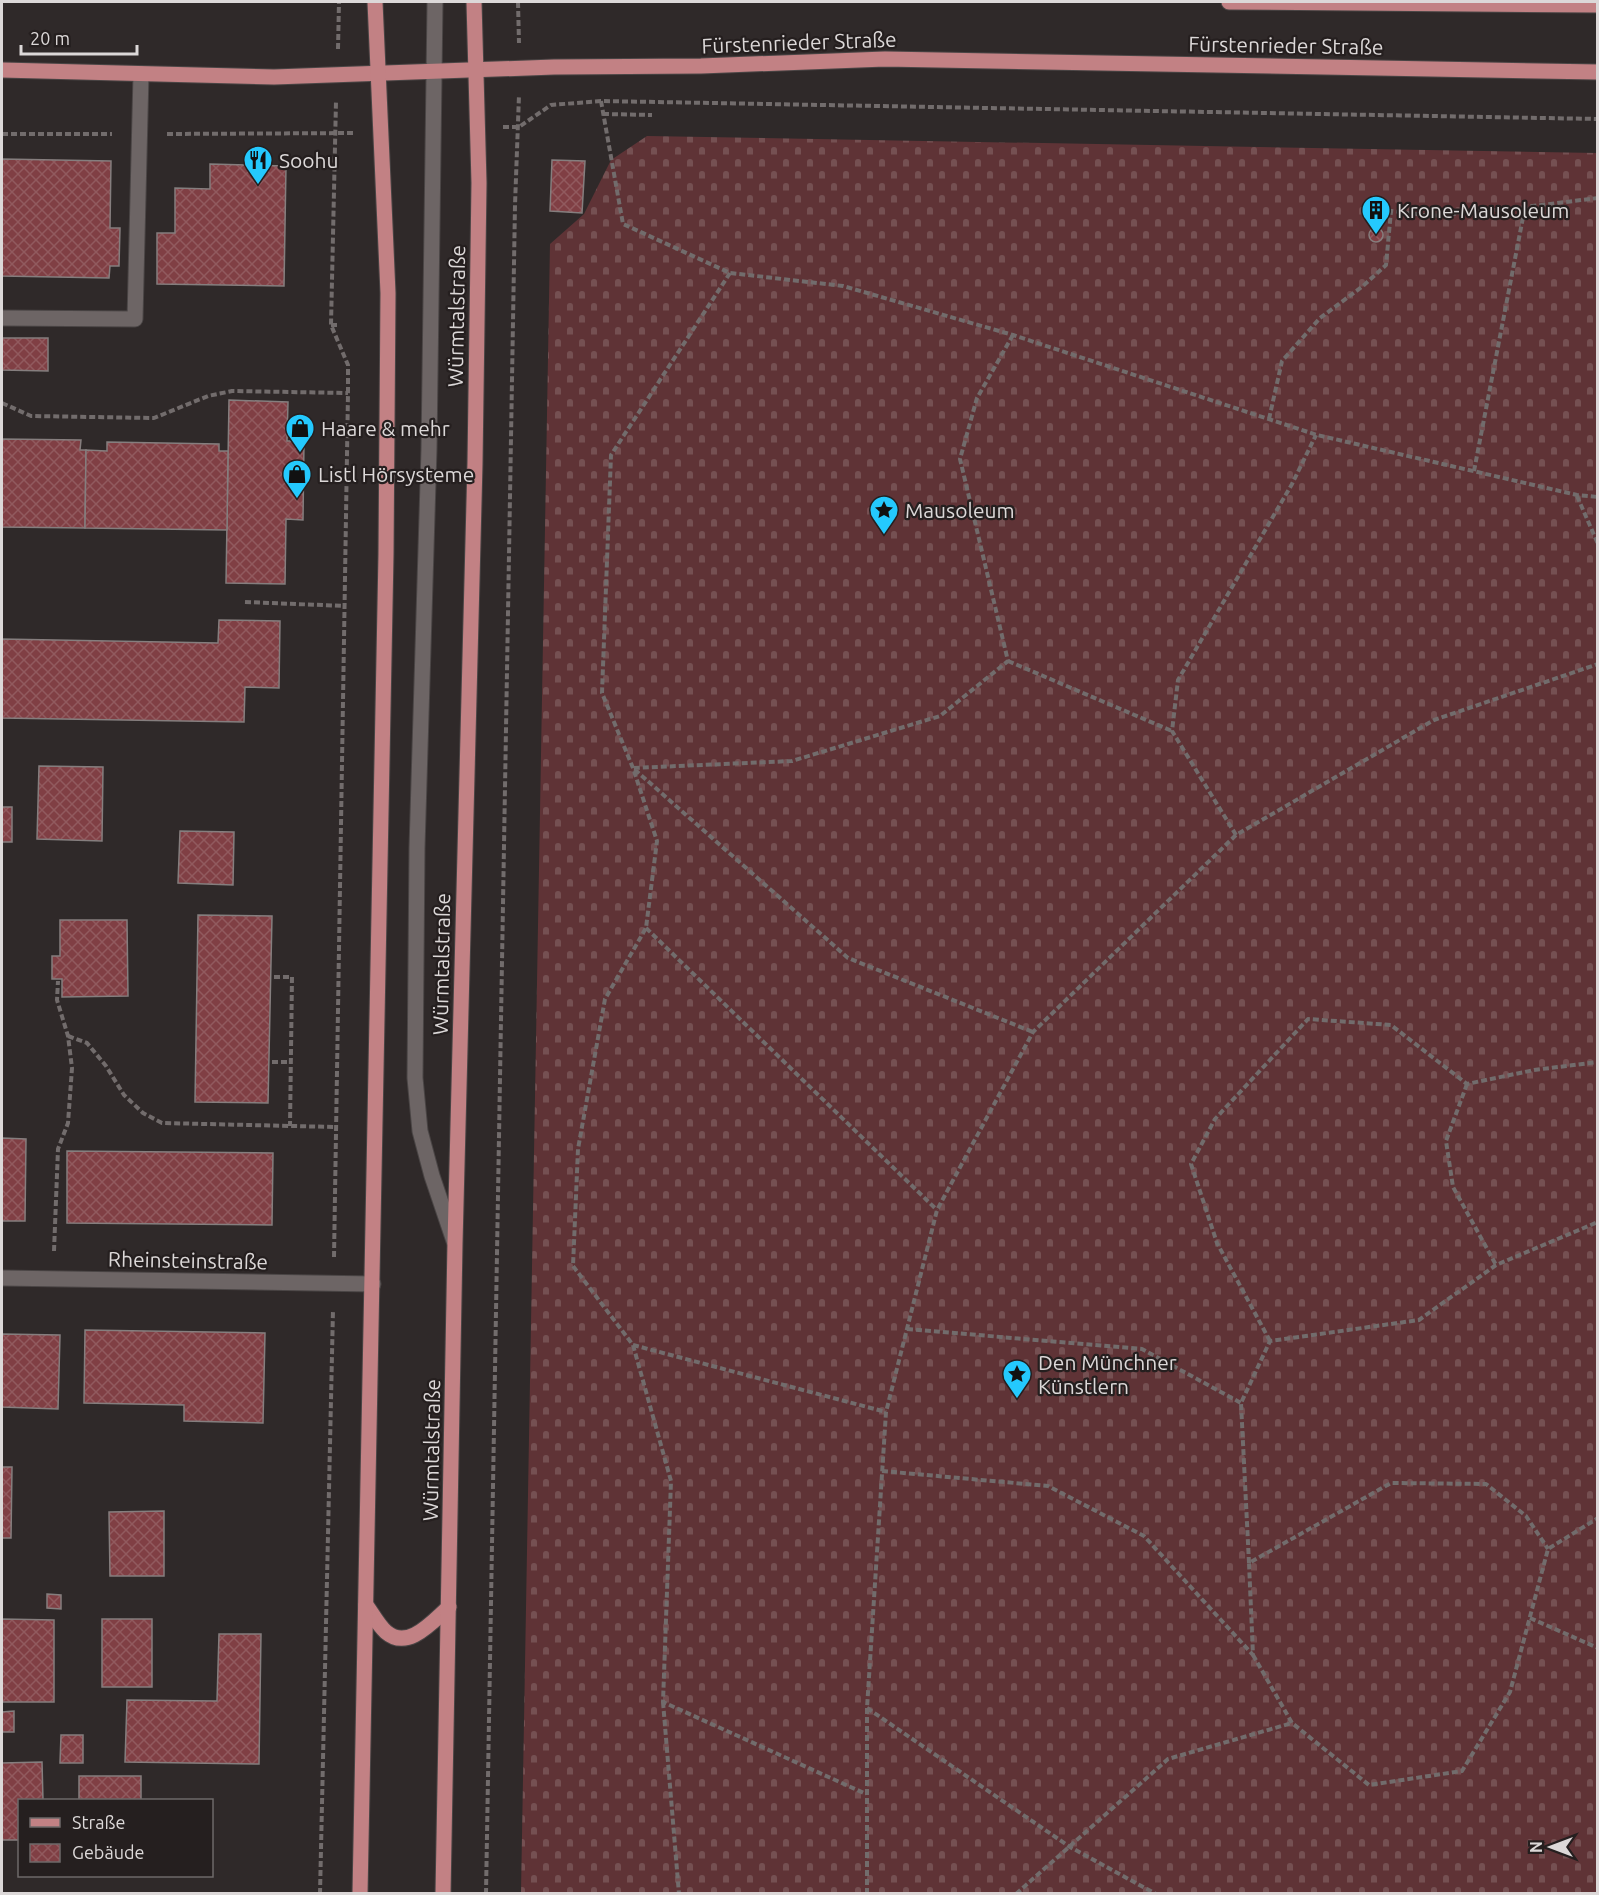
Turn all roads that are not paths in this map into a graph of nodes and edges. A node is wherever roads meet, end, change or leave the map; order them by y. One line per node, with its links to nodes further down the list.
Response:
1 (375, 2): 10 (main road)
2 (435, 2): 8 (street)
3 (474, 2): 7 (main road, Würmtalstraße)
4 (1229, 2): 5 (main road, Fürstenrieder Straße)
5 (1598, 6)
6 (2, 70): 11 (main road, Fürstenrieder Straße)
7 (476, 70): 8 (main road, Fürstenrieder Straße); 9 (main road, Fürstenrieder Straße); 13 (main road, Würmtalstraße)
8 (435, 71): 10 (main road, Fürstenrieder Straße); 13 (street)
9 (1598, 72)
10 (379, 73): 11 (main road, Fürstenrieder Straße); 15 (main road)
11 (141, 74): 12 (street)
12 (2, 318)
13 (455, 1244): 17 (main road, Würmtalstraße)
14 (2, 1278): 15 (street, Rheinsteinstraße)
15 (373, 1284): 16 (main road)
16 (366, 1605): 17 (main road); 18 (main road)
17 (449, 1607): 19 (main road, Würmtalstraße)
18 (360, 1893)
19 (443, 1893)

